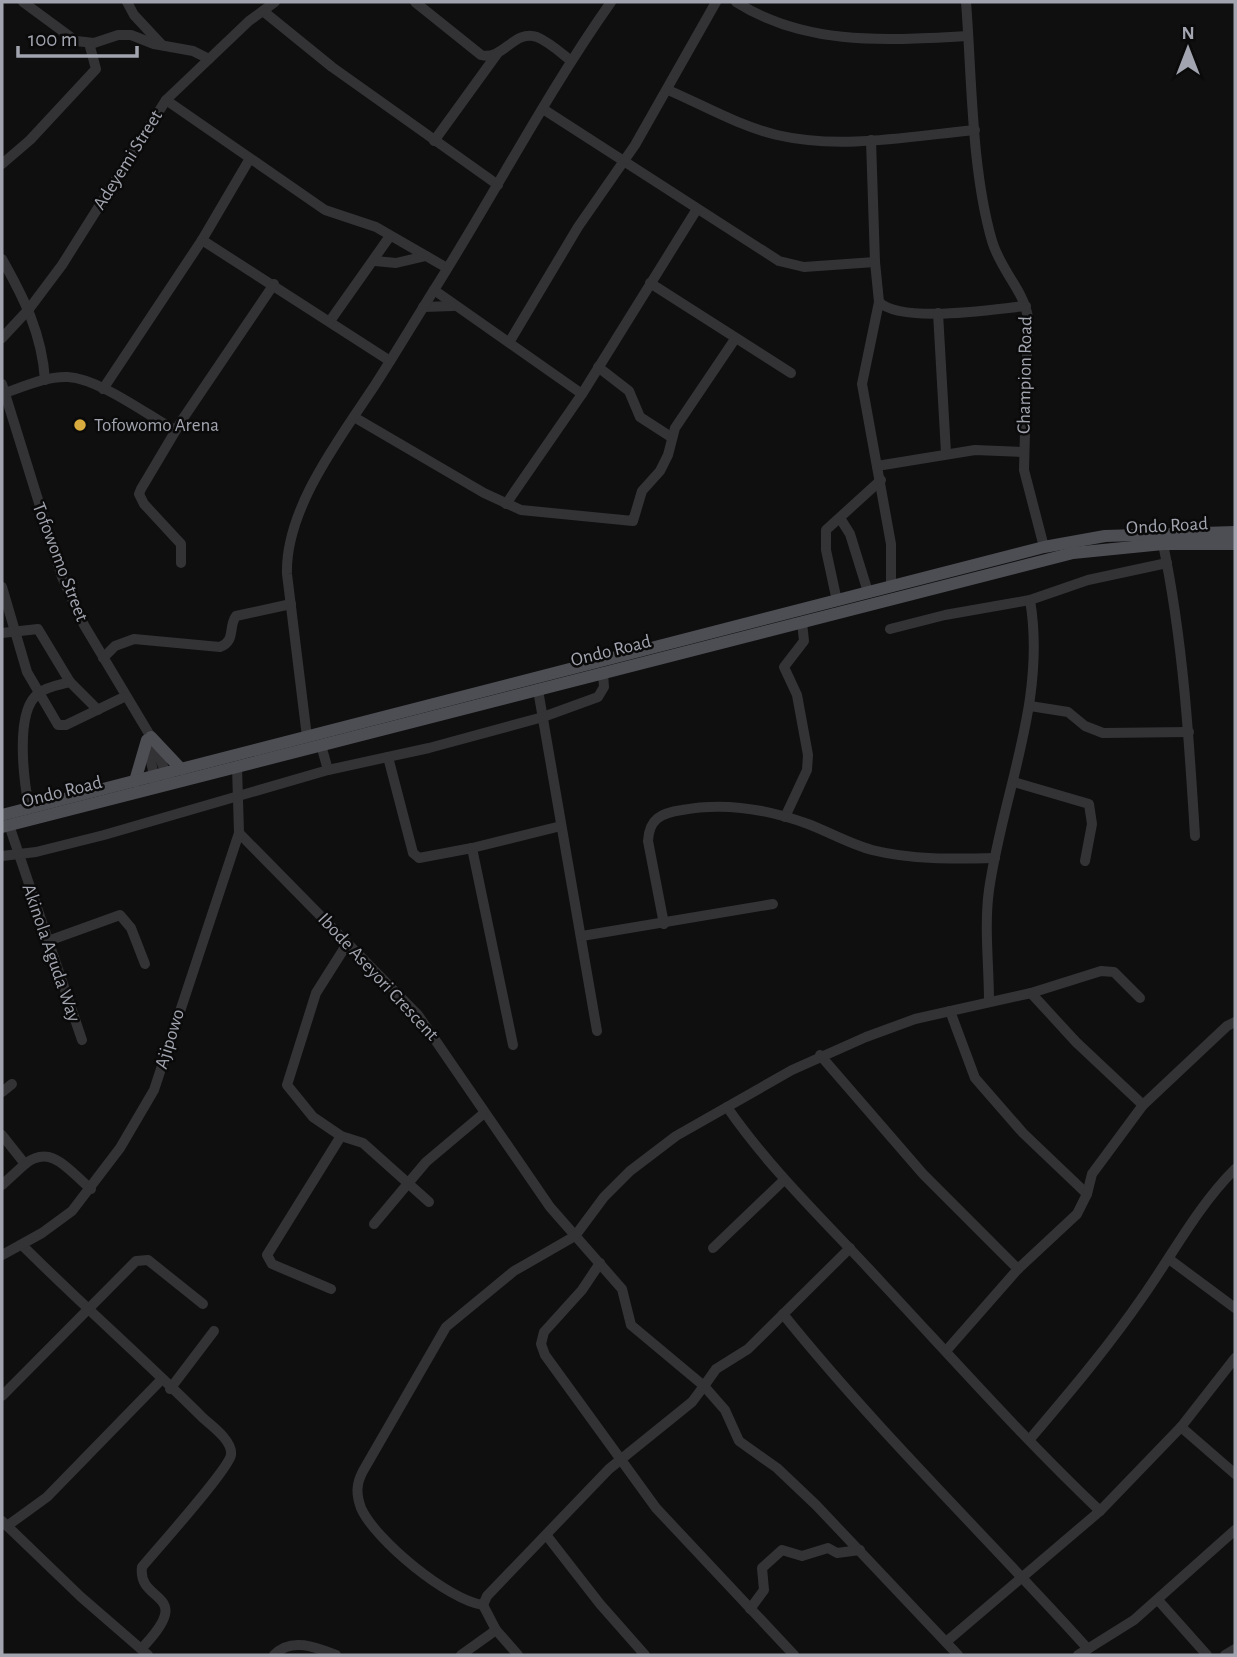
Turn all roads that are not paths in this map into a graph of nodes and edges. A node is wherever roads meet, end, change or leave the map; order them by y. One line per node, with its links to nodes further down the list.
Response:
1 (23, 2): 11 (street)
2 (127, 2): 12 (street)
3 (274, 2): 9 (street, Adeyemi Street)
4 (415, 2): 13 (street)
5 (611, 2): 15 (street)
6 (716, 2): 16 (street)
7 (736, 2): 10 (street)
8 (966, 2): 10 (street, Champion Road)
9 (263, 11): 14 (street, Adeyemi Street); 21 (street)
10 (968, 36): 19 (street, Champion Road)
11 (89, 43): 12 (street); 24 (street)
12 (161, 45): 14 (street)
13 (497, 54): 15 (street); 21 (street)
14 (209, 59): 17 (street, Adeyemi Street)
15 (570, 60): 18 (street)
16 (668, 90): 20 (street); 22 (street)
17 (166, 100): 23 (street); 41 (street, Adeyemi Street)
18 (543, 109): 22 (street); 25 (street)
19 (975, 130): 20 (street); 39 (street, Champion Road)
20 (871, 140): 32 (street)
21 (434, 141): 25 (street)
22 (623, 159): 26 (street); 46 (street)
23 (249, 160): 27 (street); 28 (street)
24 (2, 164)
25 (498, 185): 33 (street)
26 (697, 209): 32 (street); 34 (street)
27 (390, 236): 29 (street); 31 (street)
28 (202, 240): 35 (street); 52 (street)
29 (426, 256): 31 (street); 33 (street)
30 (2, 259): 41 (street)
31 (375, 261): 43 (street)
32 (875, 262): 37 (street)
33 (447, 268): 36 (street)
34 (650, 283): 45 (street); 48 (street)
35 (274, 285): 43 (street); 55 (street)
36 (434, 290): 38 (street); 40 (street)
37 (879, 302): 42 (street); 59 (street)
38 (453, 306): 40 (street); 46 (street)
39 (1026, 306): 42 (street); 57 (street, Champion Road)
40 (423, 307): 47 (street)
41 (29, 309): 44 (street, Adeyemi Street); 50 (street)
42 (938, 313): 58 (street)
43 (330, 321): 47 (street)
44 (2, 338)
45 (735, 339): 49 (street); 56 (street)
46 (510, 341): 53 (street)
47 (390, 361): 54 (street)
48 (598, 368): 53 (street); 56 (street)
49 (792, 373)
50 (45, 380): 51 (street); 52 (street)
51 (3, 388): 79 (street, Tofowomo Street)
52 (103, 389): 55 (street)
53 (582, 394): 61 (street)
54 (354, 417): 61 (street); 74 (street)
55 (176, 430): 67 (street)
56 (671, 437): 61 (street)
57 (1024, 452): 58 (street); 66 (street, Champion Road)
58 (946, 453): 59 (street)
59 (877, 466): 60 (street)
60 (881, 480): 62 (street); 69 (street)
61 (506, 504)
62 (839, 518): 71 (street); 73 (street)
63 (1235, 532): 66 (main road, Ondo Road)
64 (1163, 544): 65 (main road, Ondo Road); 68 (street); 75 (main road, Ondo Road)
65 (1235, 544)
66 (1044, 547): 69 (main road, Ondo Road)
67 (181, 563)
68 (1167, 564): 72 (street); 88 (street)
69 (891, 586): 71 (main road, Ondo Road)
70 (2, 587): 77 (street)
71 (868, 593): 73 (main road, Ondo Road)
72 (1030, 600): 76 (street); 85 (street)
73 (837, 601): 78 (main road, Ondo Road)
74 (291, 604): 79 (street); 90 (street)
75 (802, 622): 78 (main road, Ondo Road); 101 (street)
76 (890, 629)
77 (7, 632): 81 (street); 83 (street)
78 (706, 640): 80 (main road, Ondo Road); 90 (main road, Ondo Road)
79 (103, 658): 84 (street, Tofowomo Street)
80 (603, 673): 82 (main road, Ondo Road); 87 (street)
81 (70, 682): 83 (street); 86 (street)
82 (538, 690): 87 (street); 91 (main road, Ondo Road)
83 (37, 693): 86 (street); 100 (street)
84 (126, 696): 86 (street); 89 (street, Tofowomo Street)
85 (1030, 706): 88 (street); 98 (street)
86 (98, 710)
87 (543, 717): 92 (street); 103 (street)
88 (1189, 732): 105 (street)
89 (148, 735): 94 (main road); 96 (street, Tofowomo Street); 97 (main road)
90 (307, 737): 94 (main road, Ondo Road)
91 (320, 745): 93 (main road, Ondo Road); 95 (street)
92 (388, 757): 95 (street); 106 (street)
93 (237, 767): 96 (main road, Ondo Road); 99 (street, Ajipowo)
94 (181, 768): 96 (main road, Ondo Road)
95 (328, 770): 99 (street)
96 (162, 779): 97 (main road, Ondo Road); 102 (main road, Ondo Road)
97 (135, 781): 100 (main road, Ondo Road)
98 (1014, 782): 109 (street); 110 (street)
99 (238, 796): 104 (street, Ajipowo); 107 (street)
100 (29, 808): 102 (main road, Ondo Road)
101 (785, 817): 109 (street); 112 (street)
102 (4, 822): 107 (street, Akinola Aguda Way)
103 (561, 826): 106 (street); 113 (street)
104 (239, 833): 115 (street, Ibode Aseyori Crescent); 140 (street, Ajipowo)
105 (1195, 836)
106 (472, 848): 124 (street)
107 (17, 855): 108 (street); 114 (street, Akinola Aguda Way)
108 (2, 856)
109 (995, 858): 119 (street)
110 (1084, 861)
111 (773, 904): 112 (street)
112 (664, 924): 113 (street)
113 (582, 936): 122 (street)
114 (48, 941): 116 (street); 123 (street, Akinola Aguda Way)
115 (347, 944): 132 (street, Ibode Aseyori Crescent); 134 (street)
116 (145, 964)
117 (1031, 993): 118 (street); 119 (street); 130 (street)
118 (1140, 998)
119 (989, 1002): 120 (street)
120 (950, 1011): 125 (street); 141 (street)
121 (1235, 1022): 130 (street)
122 (597, 1031)
123 (82, 1040)
124 (513, 1045)
125 (837, 1049): 126 (street); 127 (street)
126 (820, 1055): 127 (street); 131 (street)
127 (836, 1073): 151 (street)
128 (12, 1084): 129 (street)
129 (2, 1091)
130 (1143, 1105): 141 (street)
131 (727, 1107): 137 (street); 144 (street)
132 (483, 1114): 138 (street); 144 (street, Ibode Aseyori Crescent)
133 (2, 1135): 135 (street)
134 (341, 1136): 138 (street); 152 (street)
135 (24, 1164): 139 (street); 140 (street)
136 (1235, 1169): 149 (street)
137 (784, 1180): 146 (street); 147 (street)
138 (407, 1181): 142 (street); 143 (street)
139 (2, 1185)
140 (91, 1189): 145 (street, Ajipowo)
141 (1087, 1194): 151 (street)
142 (429, 1202)
143 (374, 1224)
144 (575, 1236): 150 (street, Ibode Aseyori Crescent); 175 (street)
145 (22, 1245): 148 (street, Ajipowo); 155 (street)
146 (713, 1248)
147 (850, 1248): 156 (street); 158 (street)
148 (2, 1255)
149 (1169, 1259): 154 (street); 165 (street)
150 (600, 1263): 161 (street, Ibode Aseyori Crescent); 166 (street)
151 (1018, 1269): 158 (street)
152 (331, 1289)
153 (203, 1304): 155 (street)
154 (1235, 1308)
155 (88, 1312): 160 (street); 163 (street)
156 (783, 1314): 161 (street); 173 (street)
157 (214, 1331): 162 (street)
158 (946, 1351): 165 (street)
159 (1235, 1358): 164 (street)
160 (161, 1380): 162 (street); 169 (street)
161 (704, 1386): 166 (street); 172 (street, Ibode Aseyori Crescent)
162 (170, 1389): 181 (street)
163 (2, 1396)
164 (1181, 1427): 167 (street); 168 (street)
165 (1030, 1439): 168 (street)
166 (620, 1459): 171 (street); 176 (street)
167 (1235, 1474)
168 (1100, 1511): 173 (street)
169 (5, 1523): 181 (street)
170 (1235, 1530): 174 (street)
171 (547, 1536): 175 (street); 186 (street)
172 (860, 1550): 176 (street); 178 (street, Ibode Aseyori Crescent)
173 (1023, 1575): 178 (street); 180 (street)
174 (1158, 1600): 180 (street); 190 (street)
175 (483, 1605): 177 (street)
176 (750, 1609): 187 (street)
177 (496, 1630): 184 (street); 185 (street)
178 (946, 1642): 188 (street, Ibode Aseyori Crescent)
179 (1235, 1648): 191 (street)
180 (1088, 1649): 189 (street)
181 (144, 1652)
182 (274, 1655): 183 (street)
183 (336, 1655)
184 (461, 1655)
185 (518, 1655)
186 (644, 1655)
187 (794, 1655)
188 (958, 1655)
189 (1078, 1655)
190 (1207, 1655)
191 (1225, 1655)

